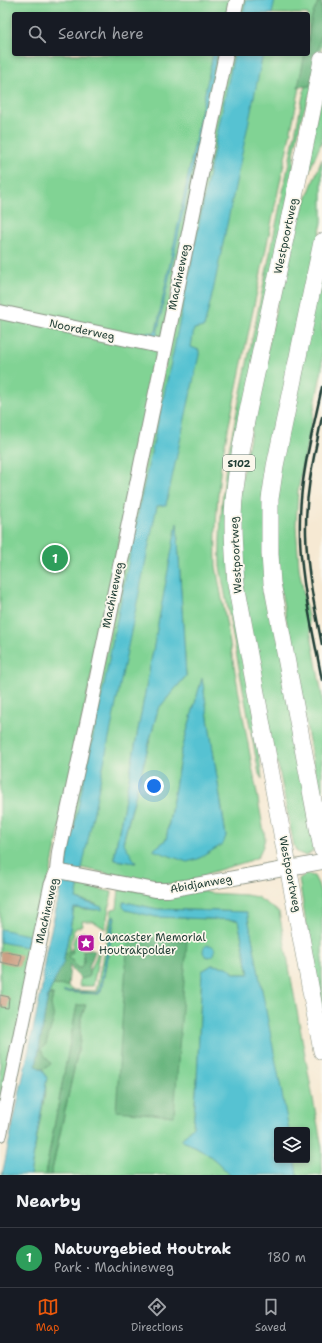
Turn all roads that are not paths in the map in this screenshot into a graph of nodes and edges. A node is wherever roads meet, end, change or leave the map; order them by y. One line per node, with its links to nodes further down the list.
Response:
1 (237, 0): 2 (street)
2 (234, 12)
3 (226, 56): 7 (street, Machineweg)
4 (322, 60): 10 (main road, Westpoortweg / S102)
5 (322, 242): 8 (main road)
6 (0, 312): 7 (street, Noorderweg)
7 (164, 348): 11 (street, Machineweg)
8 (322, 849)
9 (322, 862): 10 (street, Abidjanweg)
10 (289, 868): 11 (street, Abidjanweg); 12 (main road, Westpoortweg / S102)
11 (60, 872): 13 (street, Machineweg)
12 (322, 1051)
13 (0, 1134)

